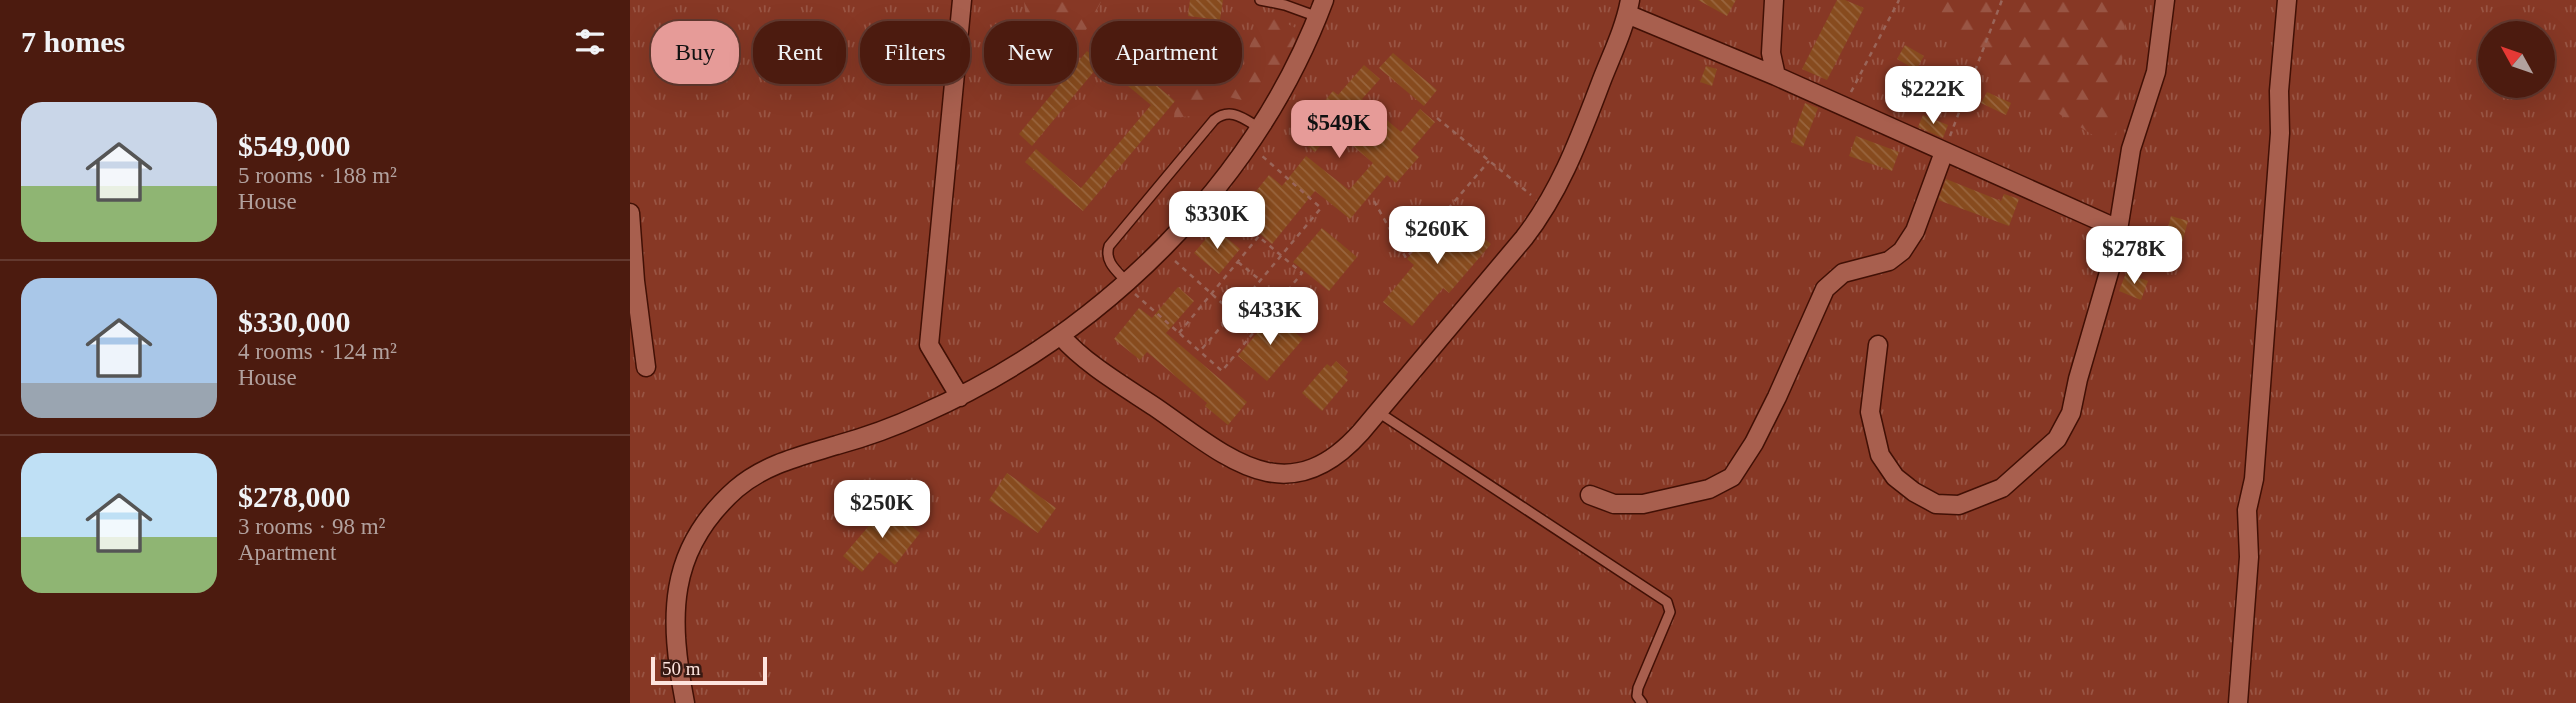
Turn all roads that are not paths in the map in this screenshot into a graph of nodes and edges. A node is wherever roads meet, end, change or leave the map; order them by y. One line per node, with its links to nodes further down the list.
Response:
1 (962, 0): 17 (street)
2 (1260, 0): 7 (lane)
3 (1774, 0): 8 (street)
4 (2165, 0): 12 (street)
5 (2287, 0): 22 (street)
6 (1628, 7): 8 (street); 18 (street)
7 (1321, 8): 9 (street)
8 (1776, 76): 10 (street)
9 (1258, 127): 13 (street); 13 (lane)
10 (1944, 152): 12 (street); 19 (street)
11 (630, 213): 16 (street)
12 (2118, 229): 15 (street)
13 (1126, 283): 14 (street)
14 (1060, 336): 17 (street); 18 (street)
15 (1878, 345)
16 (646, 368)
17 (960, 397): 20 (street)
18 (1378, 412): 21 (lane)
19 (1590, 495)
20 (685, 703)
21 (1642, 703)
22 (2238, 703)

